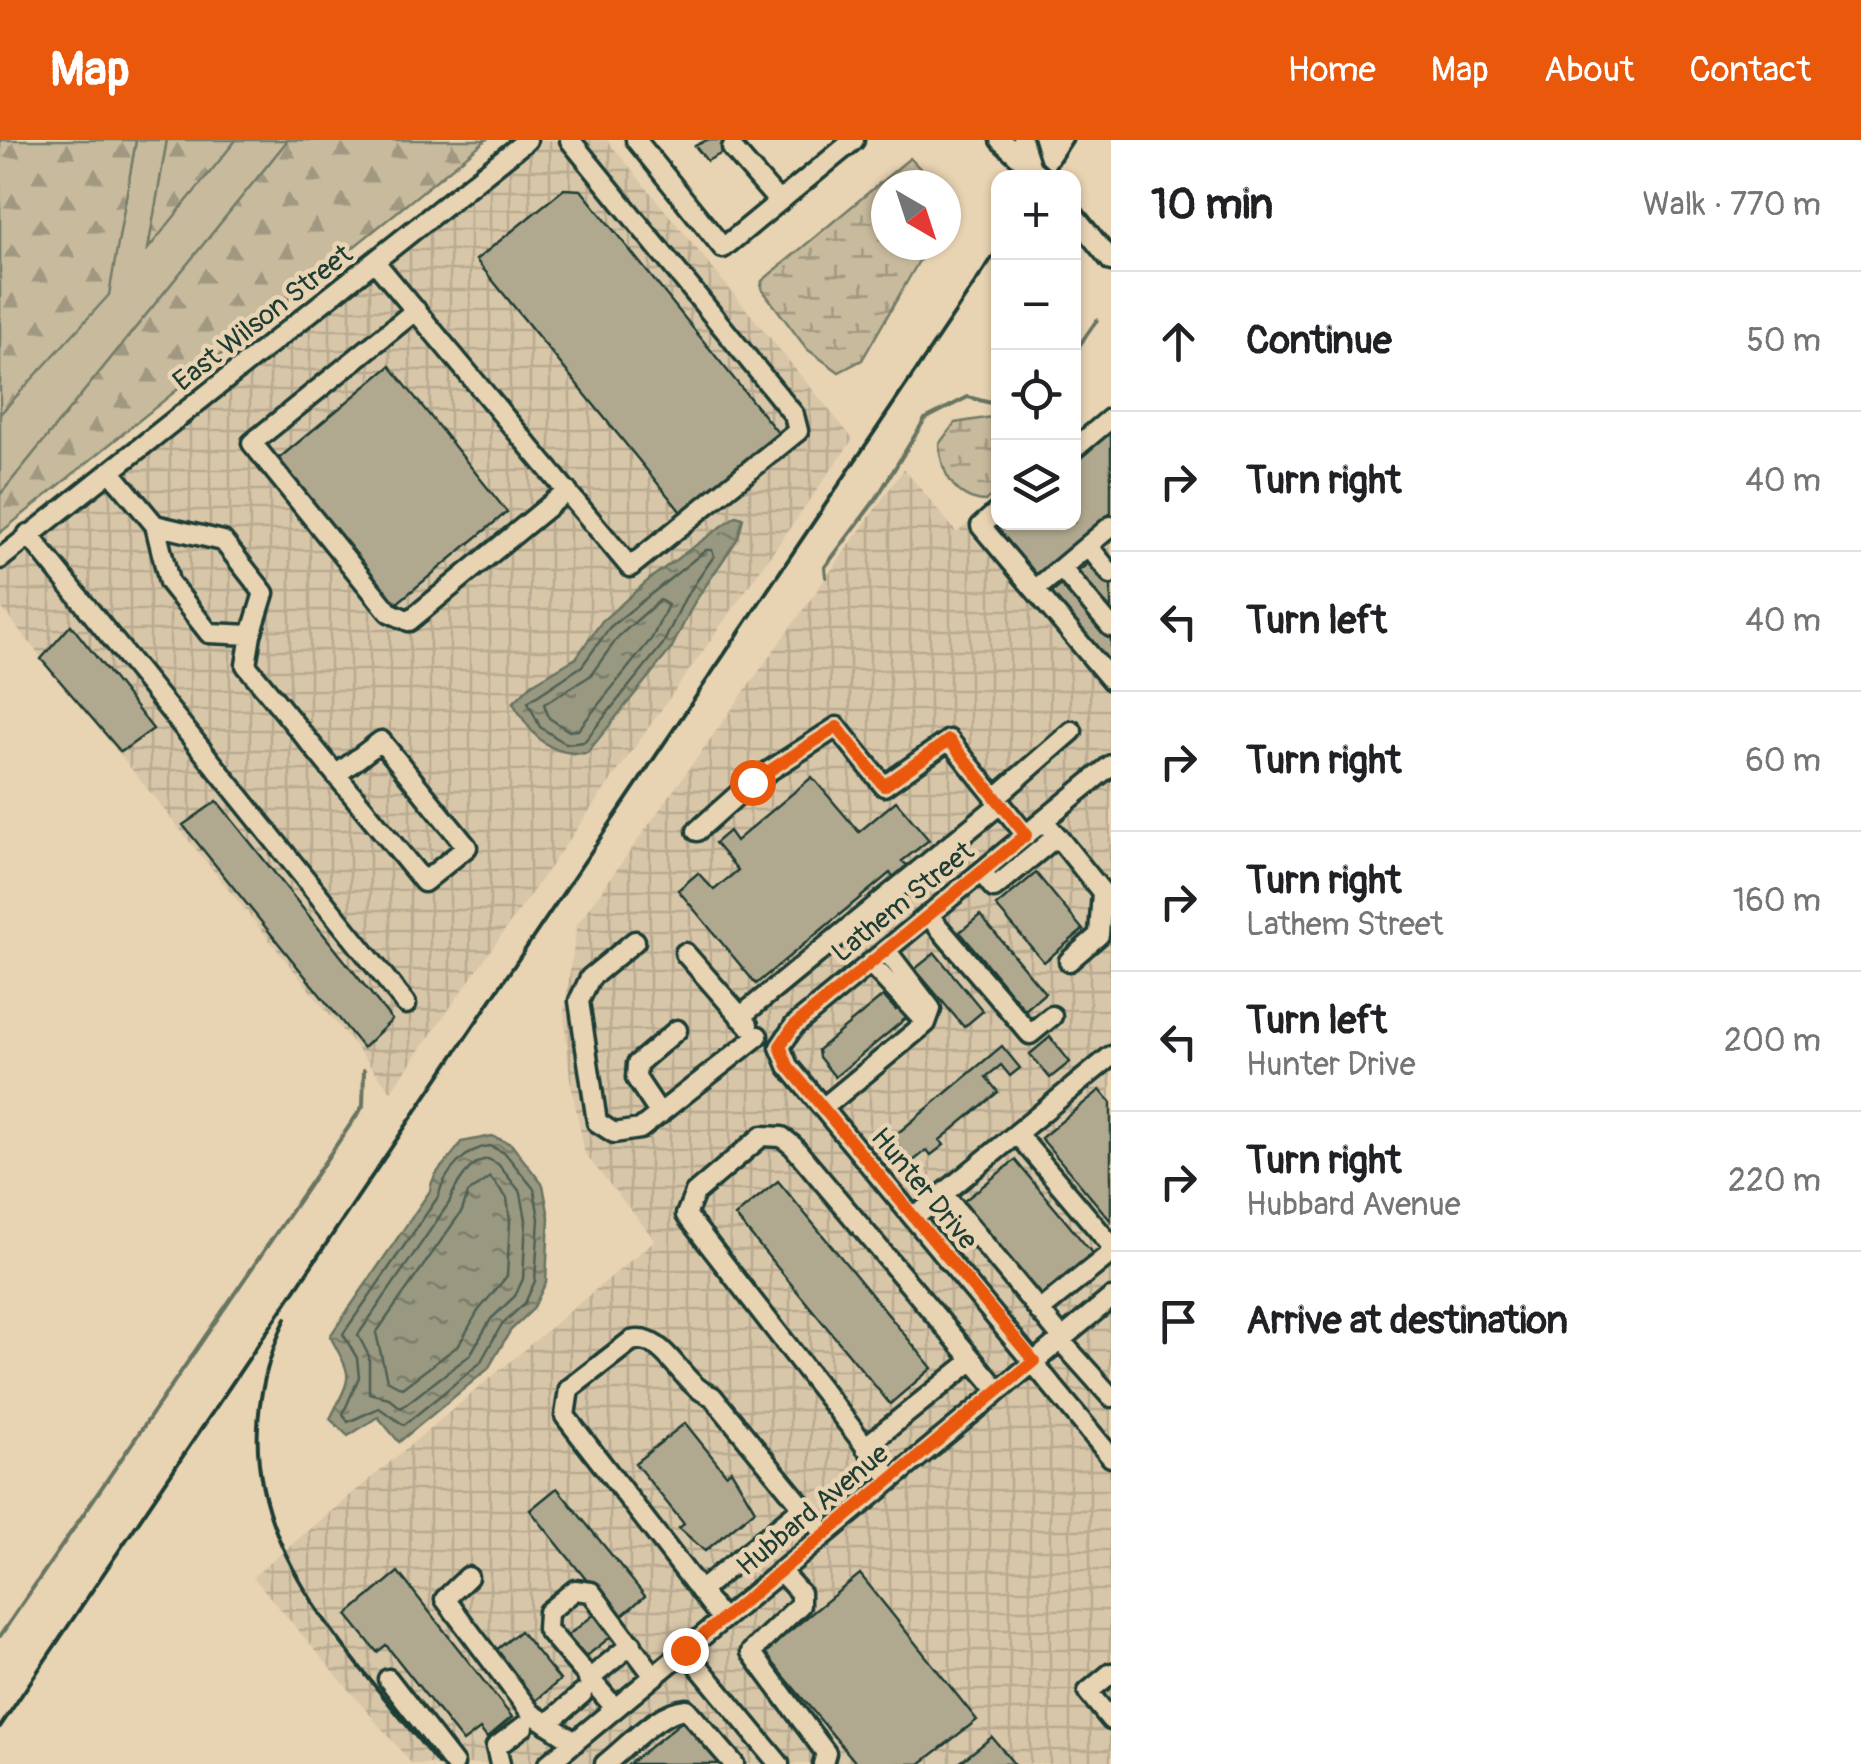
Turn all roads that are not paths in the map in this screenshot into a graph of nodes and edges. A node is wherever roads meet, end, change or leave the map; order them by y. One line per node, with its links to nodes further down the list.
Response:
1 (527, 140): 13 (street, East Wilson Street)
2 (570, 140): 18 (street)
3 (636, 140): 10 (street)
4 (854, 140): 10 (street)
5 (1000, 140): 8 (street)
6 (1022, 140): 9 (street)
7 (732, 148): 10 (street)
8 (1035, 170)
9 (1036, 170)
10 (779, 202)
11 (1081, 225): 12 (street)
12 (1111, 261)
13 (375, 262): 14 (street); 17 (street, East Wilson Street)
14 (416, 310): 18 (street); 18 (street)
15 (1111, 418): 16 (street)
16 (1081, 443)
17 (110, 471): 20 (street); 22 (street, East Wilson Street)
18 (566, 491)
19 (991, 517): 27 (street)
20 (155, 525): 29 (street); 29 (street)
21 (1111, 526): 23 (street)
22 (28, 534): 24 (street, East Wilson Street); 46 (street)
23 (1088, 546): 25 (street); 26 (street)
24 (0, 555)
25 (1061, 568): 27 (street); 28 (street)
26 (1111, 574)
27 (1035, 590): 30 (street)
28 (1111, 627)
29 (251, 635): 33 (street)
30 (1111, 680)
31 (1072, 732): 34 (street)
32 (1111, 765): 35 (street, Lathem Street)
33 (336, 775): 33 (street)
34 (998, 801): 36 (street); 37 (street); 48 (street)
35 (1044, 821): 37 (street, Lathem Street); 38 (street)
36 (697, 830)
37 (1026, 835): 39 (street, Lathem Street)
38 (1057, 836): 39 (street); 44 (street)
39 (981, 872): 40 (street, Lathem Street)
40 (928, 915): 42 (street, Lathem Street); 47 (street)
41 (635, 941): 55 (street)
42 (886, 950): 45 (street, Lathem Street); 49 (street)
43 (685, 953): 48 (street)
44 (1068, 961)
45 (870, 963): 49 (street); 52 (street, Lathem Street)
46 (406, 1004)
47 (1052, 1016)
48 (740, 1017): 51 (street)
49 (926, 1024): 54 (street)
50 (677, 1030): 55 (street)
51 (758, 1036): 52 (street); 55 (street)
52 (780, 1046): 54 (street, Hunter Drive)
53 (1108, 1065): 56 (street)
54 (823, 1108): 58 (street, Hunter Drive)
55 (660, 1114)
56 (1017, 1134): 57 (street); 59 (street)
57 (943, 1194): 58 (street); 62 (street)
58 (914, 1218): 65 (street, Hunter Drive)
59 (1111, 1245)
60 (1111, 1253): 62 (street)
61 (1111, 1298): 63 (street, Hubbard Avenue)
62 (1040, 1311): 63 (street)
63 (1060, 1339): 65 (street, Hubbard Avenue); 67 (street)
64 (973, 1360): 66 (street); 68 (street); 68 (street)
65 (1034, 1361): 66 (street, Hubbard Avenue); 69 (street, Hunter Drive)
66 (998, 1390): 70 (street, Hubbard Avenue)
67 (1111, 1397)
68 (865, 1446): 70 (street)
69 (1111, 1458)
70 (892, 1479): 72 (street, Hubbard Avenue)
71 (803, 1507): 72 (street); 75 (street); 75 (street)
72 (825, 1534): 73 (street, Hubbard Avenue)
73 (780, 1571): 76 (street, Hubbard Avenue); 94 (street)
74 (468, 1576): 85 (street)
75 (700, 1591): 76 (street)
76 (722, 1619): 78 (street, Hubbard Avenue)
77 (632, 1644): 80 (street); 82 (street); 82 (street)
78 (685, 1650): 80 (street, Hubbard Avenue); 93 (street)
79 (1111, 1672): 84 (street)
80 (654, 1676): 83 (street, Hubbard Avenue)
81 (388, 1680): 88 (street)
82 (585, 1687): 83 (street); 85 (street)
83 (615, 1708): 87 (street, Hubbard Avenue)
84 (1111, 1720)
85 (547, 1724): 87 (street)
86 (524, 1726): 89 (street)
87 (575, 1742): 90 (street, Hubbard Avenue)
88 (454, 1764)
89 (500, 1764)
90 (548, 1764)
91 (605, 1764): 92 (street)
92 (734, 1764)
93 (778, 1764)
94 (823, 1764)

